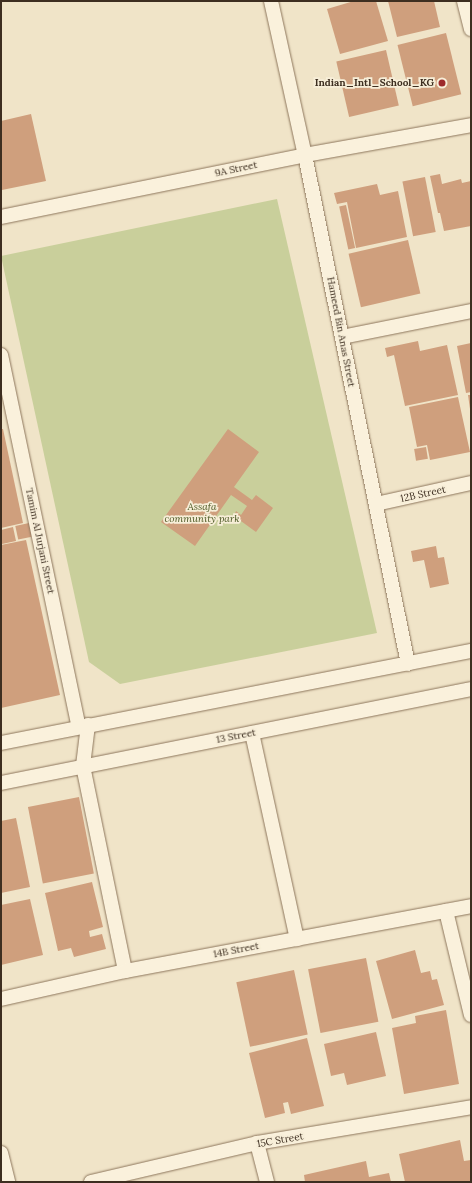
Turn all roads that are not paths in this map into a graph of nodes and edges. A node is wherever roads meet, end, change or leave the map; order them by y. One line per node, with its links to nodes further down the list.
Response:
1 (270, 1): 5 (street, Hameed Bin Anas Street)
2 (464, 1): 3 (street)
3 (471, 29)
4 (471, 125): 5 (street, 9A Street)
5 (305, 155): 6 (street, 9A Street); 8 (street, Hameed Bin Anas Street)
6 (1, 217)
7 (471, 311): 8 (street)
8 (342, 337): 11 (street, Hameed Bin Anas Street)
9 (1, 355): 15 (street, Tamim Al Jurjani Street)
10 (471, 483): 11 (street, 12B Street)
11 (376, 504): 13 (street, Hameed Bin Anas Street)
12 (471, 651): 13 (street)
13 (408, 664): 15 (street)
14 (471, 689): 16 (street, 13 Street)
15 (84, 726): 17 (street); 18 (street, Tamim Al Jurjani Street)
16 (252, 733): 18 (street, 13 Street); 22 (street)
17 (1, 743)
18 (83, 766): 19 (street, 13 Street); 23 (street, Tamim Al Jurjani Street)
19 (1, 783)
20 (471, 906): 21 (street, 14B Street)
21 (446, 911): 22 (street, 14B Street); 25 (street)
22 (297, 939): 23 (street, 14B Street)
23 (125, 971): 24 (street, 14B Street)
24 (1, 999)
25 (471, 1015)
26 (471, 1107): 27 (street, 15C Street)
27 (257, 1144): 30 (street, 15C Street); 31 (street)
28 (1, 1153): 29 (street)
29 (8, 1182)
30 (91, 1182)
31 (266, 1182)

